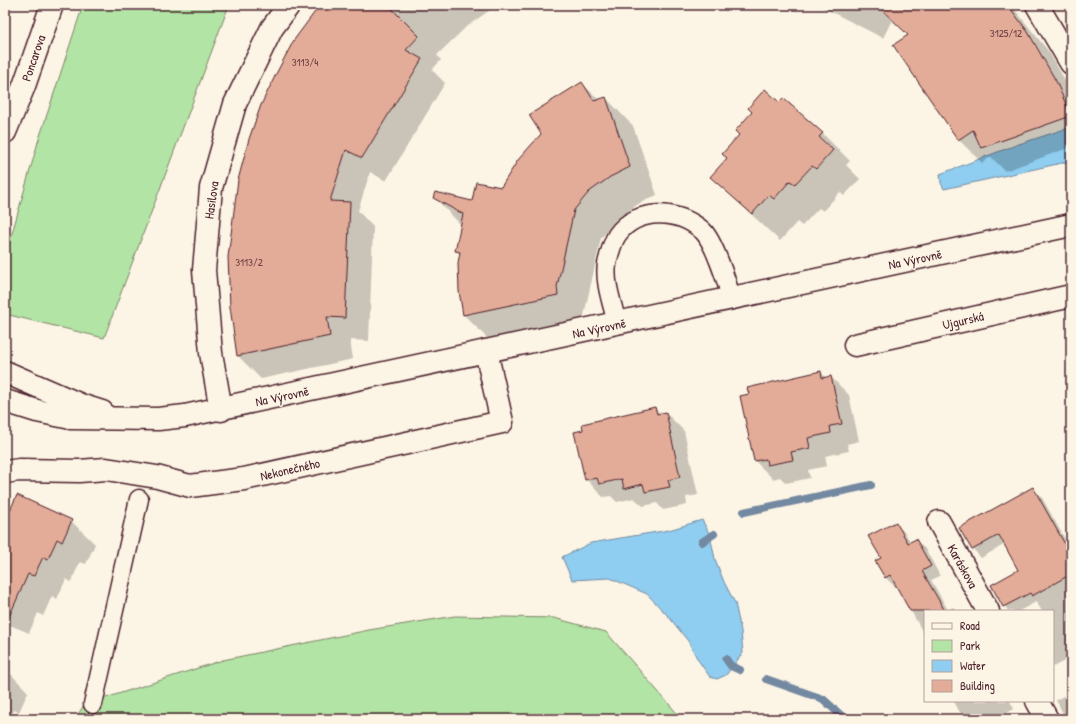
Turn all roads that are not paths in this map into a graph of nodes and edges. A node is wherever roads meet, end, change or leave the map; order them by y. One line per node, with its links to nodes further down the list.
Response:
1 (52, 5): 5 (street, Poncarova)
2 (289, 5): 14 (street, Hasilova)
3 (1037, 5): 4 (street)
4 (1071, 63)
5 (5, 132)
6 (1071, 225): 8 (street, Na Výrovně)
7 (1071, 296): 10 (street, Ujgurská)
8 (731, 298): 9 (street, Na Výrovně); 9 (street)
9 (617, 324): 11 (street, Na Výrovně)
10 (855, 345)
11 (486, 351): 14 (street, Na Výrovně); 16 (street, Nekonečného)
12 (5, 372): 15 (street, Na Výrovně)
13 (5, 401): 15 (street, Na Výrovně)
14 (221, 410): 15 (street, Na Výrovně)
15 (125, 419)
16 (5, 472)
17 (140, 499): 21 (street)
18 (939, 522): 19 (street, Karáskova)
19 (987, 610)
20 (1038, 702): 22 (street)
21 (93, 704)
22 (1047, 719)

